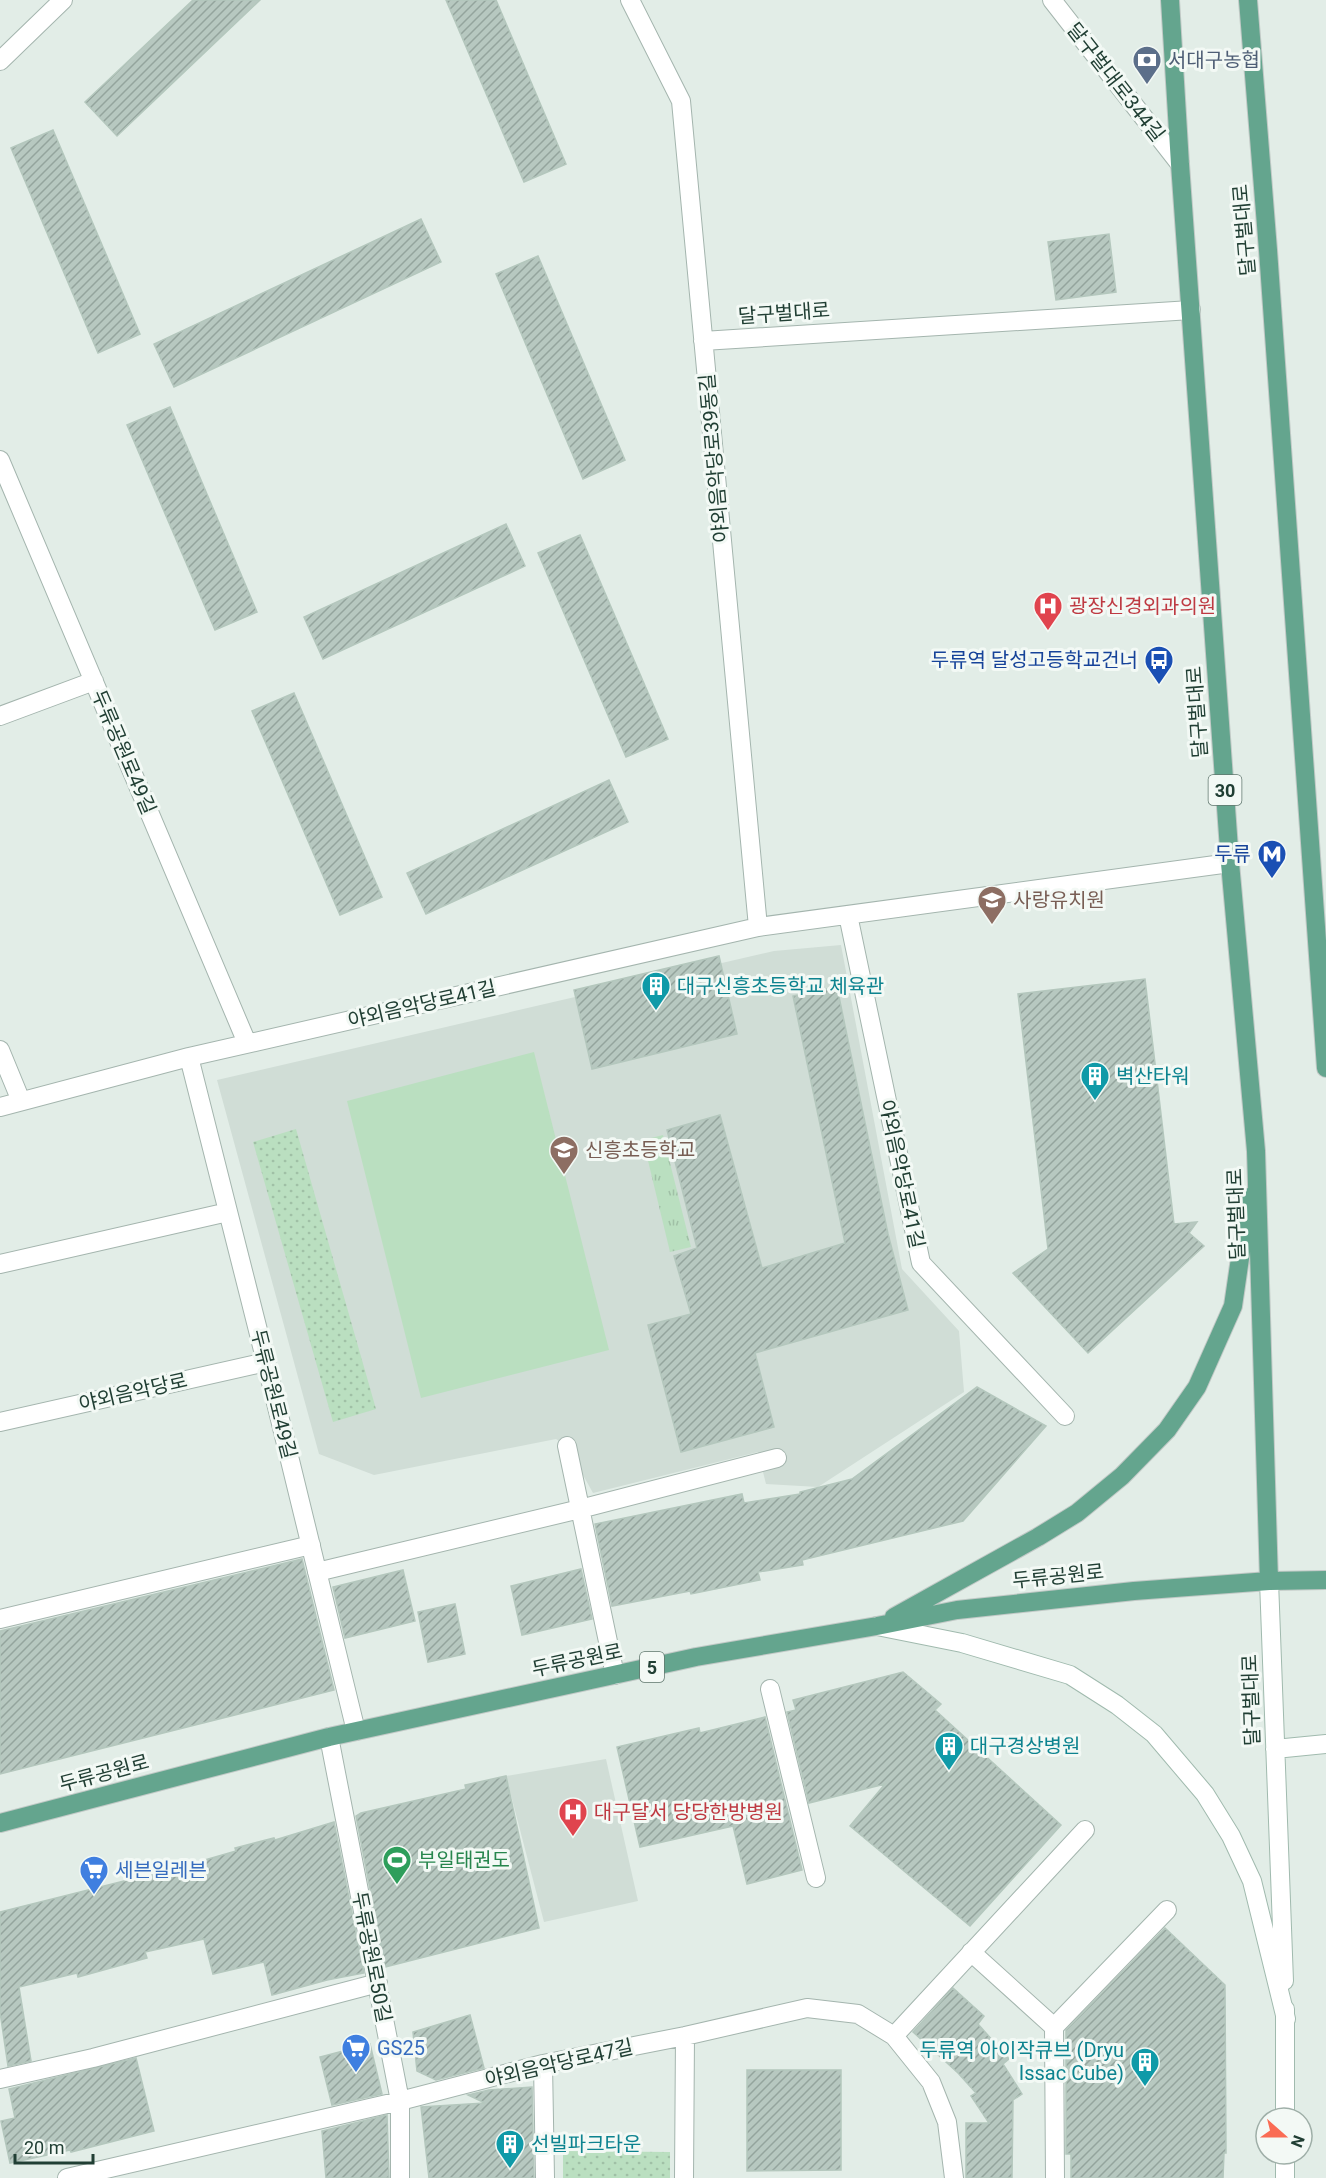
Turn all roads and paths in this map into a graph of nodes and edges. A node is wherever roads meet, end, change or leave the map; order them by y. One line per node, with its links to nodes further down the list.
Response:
1 (63, 0): 6 (street)
2 (630, 0): 9 (street, 야외음악당로39동길)
3 (1052, 0): 7 (street, 달구벌대로344길)
4 (1170, 0): 7 (main road, 달구벌대로 / 30)
5 (1248, 0): 19 (main road, 달구벌대로)
6 (0, 60)
7 (1180, 164): 8 (main road, 달구벌대로 / 30)
8 (1191, 310): 9 (street, 달구벌대로); 13 (main road, 달구벌대로 / 30)
9 (704, 341): 15 (street, 야외음악당로39동길)
10 (0, 460): 11 (street, 두류공원로49길)
11 (94, 681): 12 (street); 16 (street, 두류공원로49길)
12 (0, 716)
13 (1230, 863): 14 (street, 야외음악당로41길); 22 (main road, 달구벌대로 / 30)
14 (848, 915): 15 (street, 야외음악당로41길); 26 (street, 야외음악당로41길)
15 (758, 927): 16 (street, 야외음악당로41길)
16 (247, 1043): 18 (street, 야외음악당로41길)
17 (0, 1050): 20 (street)
18 (189, 1057): 20 (street, 야외음악당로41길); 23 (street, 두류공원로49길)
19 (1326, 1068)
20 (21, 1101): 21 (street, 야외음악당로41길)
21 (0, 1107)
22 (1256, 1151): 33 (main road, 달구벌대로 / 30); 36 (main road)
23 (228, 1212): 24 (street); 25 (street, 두류공원로49길)
24 (0, 1264)
25 (266, 1362): 27 (street, 야외음악당로); 31 (street, 두류공원로49길)
26 (1065, 1416)
27 (0, 1422)
28 (567, 1446): 30 (street)
29 (777, 1458): 30 (street)
30 (580, 1509): 32 (street); 37 (street)
31 (311, 1545): 32 (street, 두류공원로49길); 35 (street)
32 (317, 1572): 39 (street, 두류공원로49길)
33 (1269, 1581): 34 (main road, 두류공원로 / 5); 36 (main road, 두류공원로 / 5); 42 (street, 달구벌대로)
34 (1321, 1581)
35 (0, 1619)
36 (877, 1626): 37 (main road, 두류공원로 / 5); 49 (street)
37 (615, 1675): 39 (main road, 두류공원로 / 5)
38 (770, 1689): 45 (street)
39 (356, 1731): 40 (main road, 두류공원로 / 5)
40 (330, 1737): 43 (main road, 두류공원로 / 5); 48 (street, 두류공원로50길)
41 (1326, 1744): 42 (street)
42 (1275, 1749): 49 (street, 달구벌대로)
43 (0, 1823)
44 (1085, 1830): 47 (street)
45 (816, 1878)
46 (1167, 1910): 50 (street)
47 (971, 1952): 50 (street); 52 (street)
48 (378, 1983): 54 (street); 55 (street, 두류공원로50길)
49 (1286, 2019): 56 (street, 달구벌대로)
50 (1054, 2027): 63 (street)
51 (685, 2036): 52 (street, 야외음악당로47길); 53 (street, 야외음악당로47길); 61 (street)
52 (894, 2036): 62 (street, 야외음악당로47길)
53 (543, 2064): 55 (street, 야외음악당로47길); 60 (street)
54 (0, 2079)
55 (400, 2101): 57 (street, 야외음악당로47길); 59 (street, 두류공원로50길)
56 (1286, 2106)
57 (136, 2170): 58 (street, 야외음악당로47길)
58 (67, 2178)
59 (400, 2178)
60 (545, 2178)
61 (684, 2178)
62 (954, 2178)
63 (1055, 2178)

